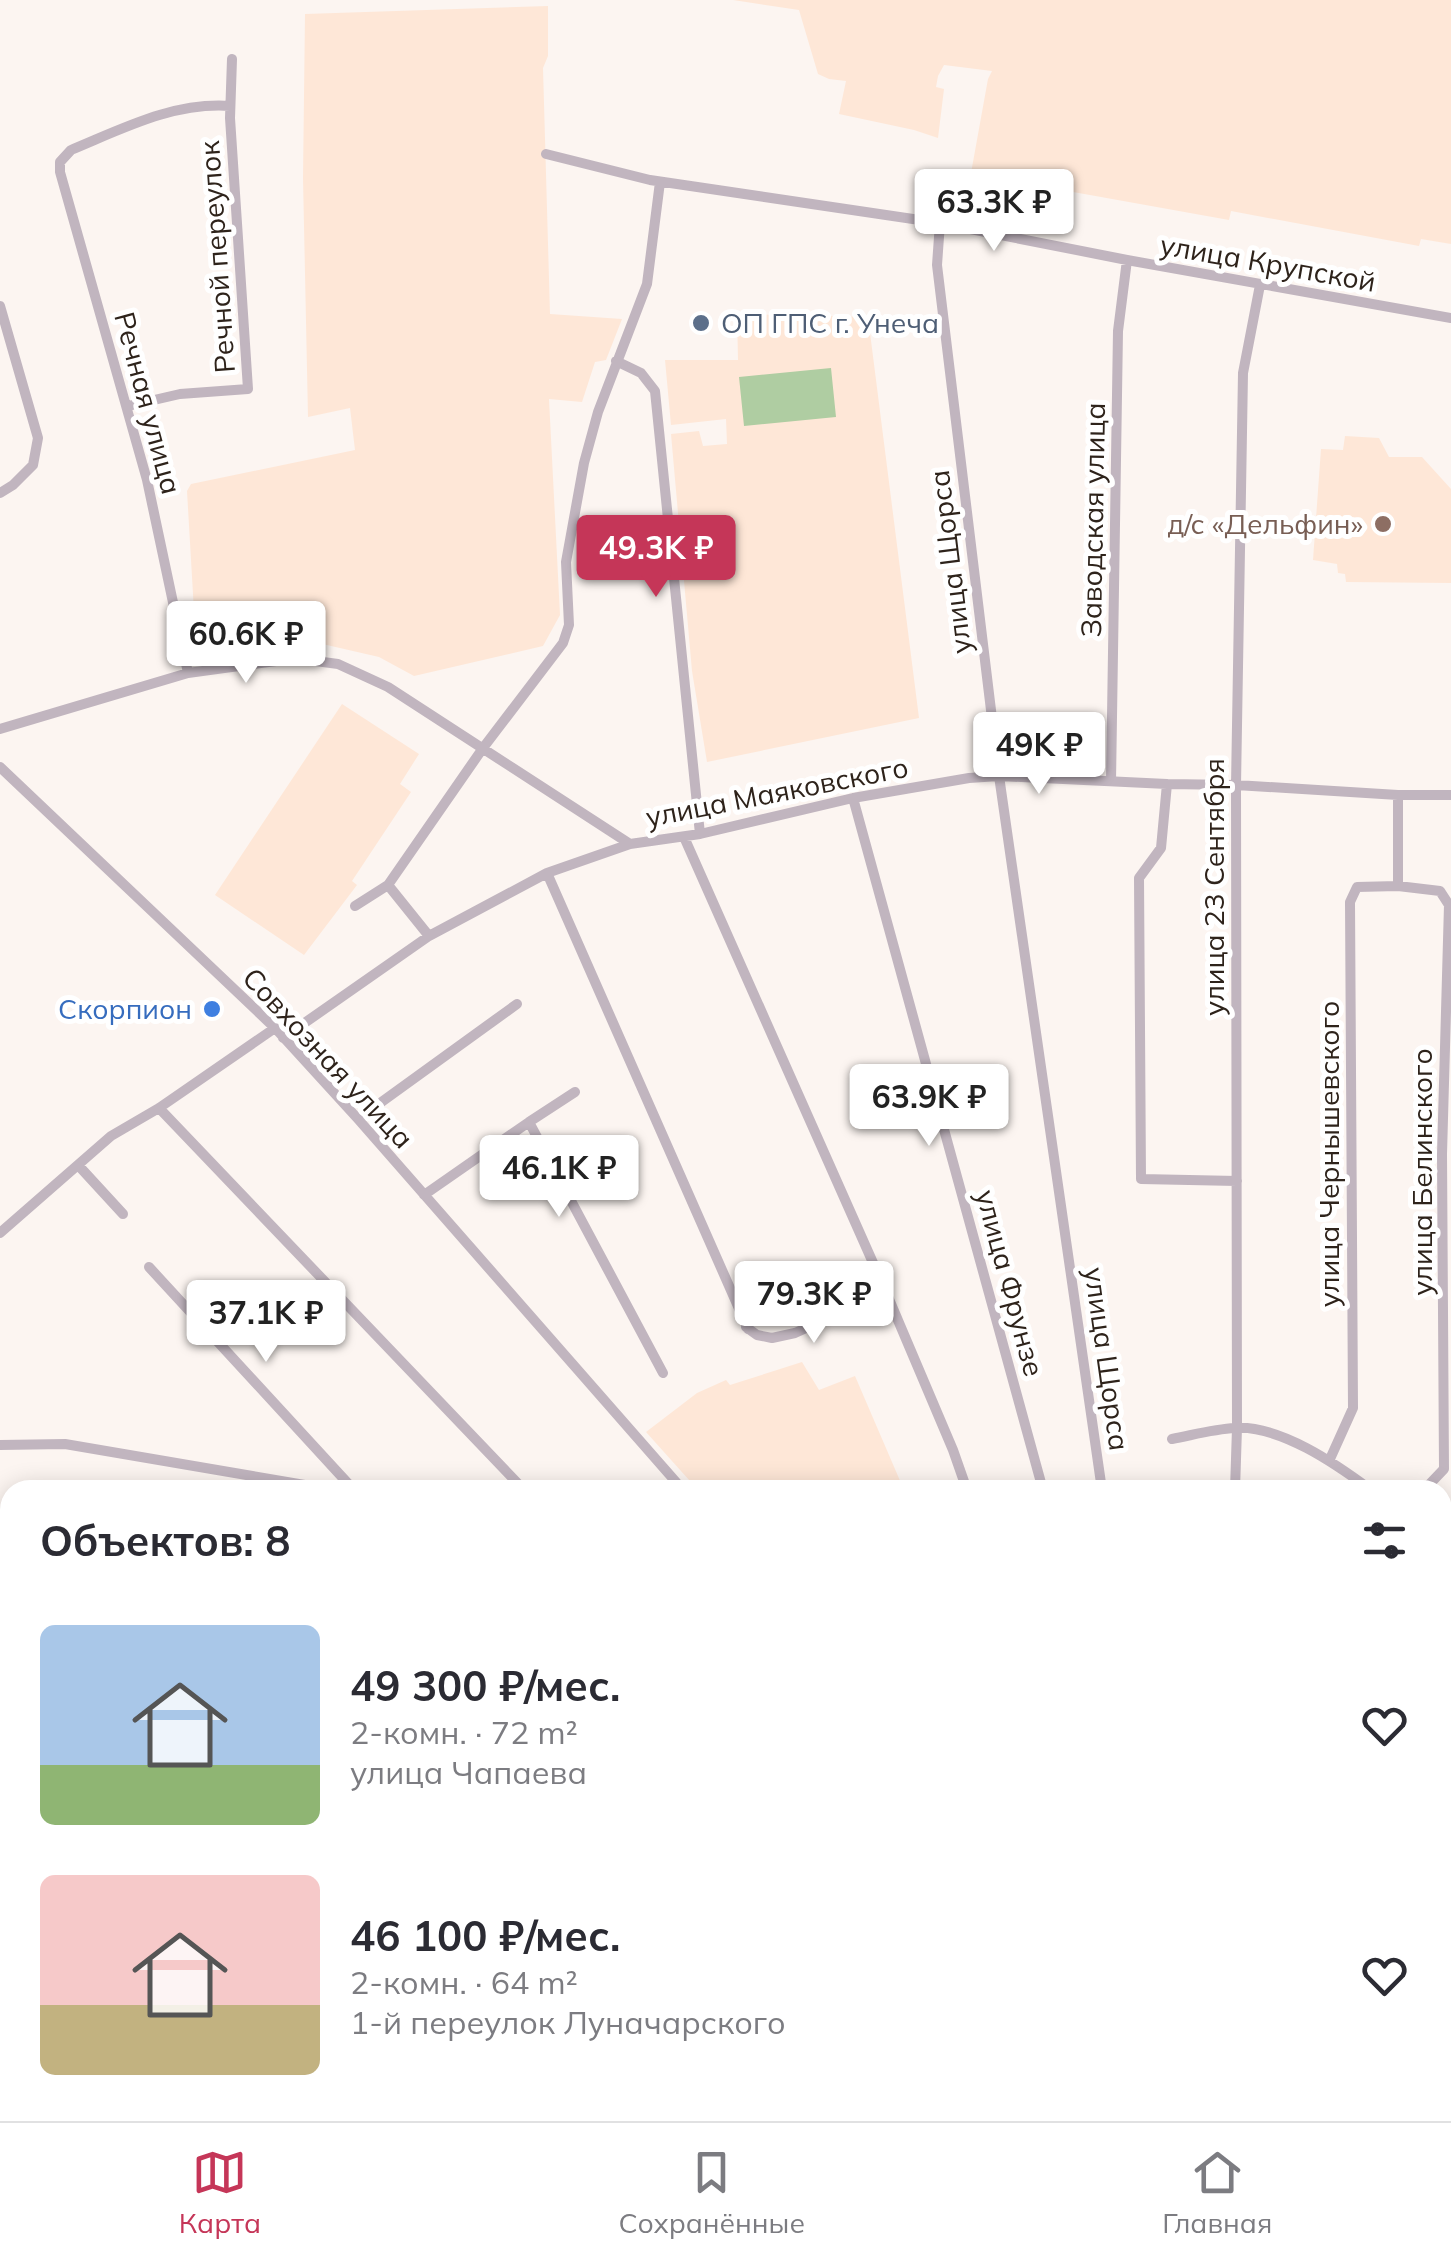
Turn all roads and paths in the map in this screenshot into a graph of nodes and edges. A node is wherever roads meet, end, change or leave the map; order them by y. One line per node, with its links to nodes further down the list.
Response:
1 (232, 60): 2 (street, Речной переулок)
2 (230, 106): 11 (street, Речной переулок); 11 (street, Речная улица)
3 (546, 154): 4 (street, улица Крупской)
4 (660, 182): 5 (street, улица Крупской); 10 (street)
5 (940, 223): 6 (street, улица Крупской); 17 (street, улица Щорса)
6 (1127, 260): 7 (street, улица Крупской); 18 (street, Заводская улица)
7 (1260, 285): 9 (street, улица Крупской); 20 (street, улица 23 Сентября)
8 (0, 306): 12 (street)
9 (1451, 318)
10 (616, 361): 15 (street); 24 (street)
11 (128, 406): 13 (street, Речная улица)
12 (0, 493)
13 (188, 673): 14 (street); 15 (street)
14 (0, 729)
15 (483, 748): 26 (street); 28 (street)
16 (0, 767): 33 (street, Совхозная улица)
17 (999, 776): 18 (street, улица Маяковского); 23 (street, улица Маяковского); 57 (street, улица Щорса)
18 (1111, 781): 19 (street, улица Маяковского)
19 (1167, 784): 20 (street, улица Маяковского); 40 (street)
20 (1236, 785): 21 (street, улица Маяковского); 40 (street, улица 23 Сентября)
21 (1398, 794): 22 (street, улица Маяковского); 29 (street)
22 (1451, 795)
23 (853, 798): 24 (street, улица Маяковского); 56 (street, улица Фрунзе)
24 (700, 834): 25 (street, улица Маяковского)
25 (684, 837): 26 (street, улица Маяковского); 45 (street)
26 (630, 844): 27 (street, улица Маяковского)
27 (547, 873): 31 (street, улица Маяковского); 45 (street)
28 (388, 885): 30 (street); 31 (street)
29 (1398, 886): 50 (street, улица Чернышевского); 60 (street, улица Белинского)
30 (355, 906)
31 (429, 936): 34 (street, улица Маяковского)
32 (517, 1004): 37 (street)
33 (274, 1028): 34 (street, Совхозная улица); 36 (street)
34 (284, 1038): 37 (street, Совхозная улица)
35 (575, 1092): 38 (street)
36 (159, 1108): 39 (street); 53 (street)
37 (358, 1119): 41 (street, Совхозная улица)
38 (529, 1122): 41 (street); 46 (street)
39 (78, 1165): 42 (street); 43 (street)
40 (1237, 1182): 47 (street, улица 23 Сентября)
41 (424, 1195): 54 (street, Совхозная улица)
42 (123, 1214)
43 (0, 1233)
44 (149, 1267): 52 (street)
45 (886, 1292): 55 (street)
46 (663, 1373)
47 (1237, 1428): 48 (street); 50 (street); 58 (street, улица 23 Сентября)
48 (1172, 1439)
49 (0, 1445): 51 (street)
50 (1330, 1459): 59 (street)
51 (276, 1480)
52 (345, 1480)
53 (514, 1480)
54 (674, 1480)
55 (964, 1480)
56 (1040, 1480)
57 (1101, 1480)
58 (1235, 1480)
59 (1357, 1480)
60 (1434, 1480)

